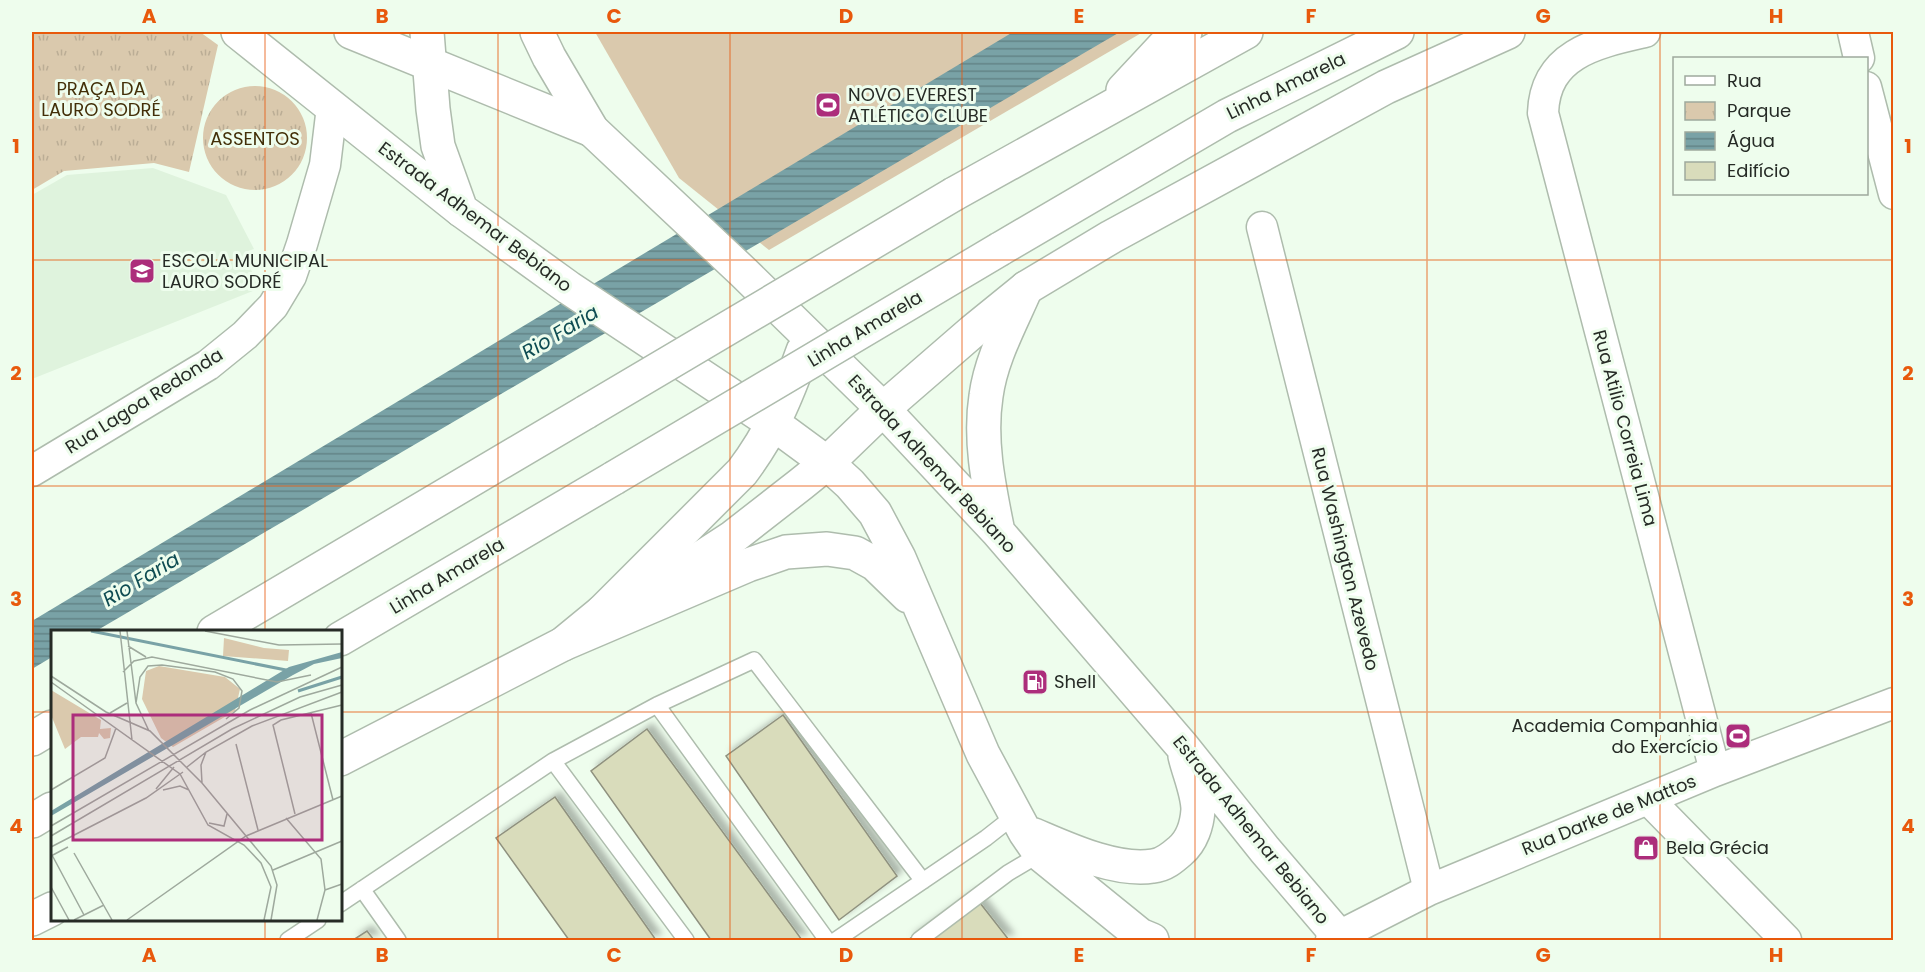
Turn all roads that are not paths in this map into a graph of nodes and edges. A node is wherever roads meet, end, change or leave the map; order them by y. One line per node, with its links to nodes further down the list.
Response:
1 (238, 32): 13 (main road, Estrada Adhemar Bebiano)
2 (351, 32): 10 (main road, Estrada Adhemar Bebiano)
3 (537, 32): 15 (main road)
4 (1185, 32): 14 (main road)
5 (1246, 32): 14 (main road)
6 (1397, 32): 31 (main road, Linha Amarela, bridge)
7 (1508, 32): 21 (main road)
8 (1645, 32): 40 (street, Rua Atilio Correia Lima)
9 (1853, 32): 11 (street)
10 (428, 47): 15 (main road, Estrada Adhemar Bebiano); 19 (main road)
11 (1859, 57)
12 (1868, 95): 18 (street)
13 (332, 107): 16 (main road, Estrada Adhemar Bebiano); 17 (street, Rua Lagoa Redonda)
14 (1104, 112): 30 (main road, bridge)
15 (592, 130): 22 (main road, Estrada Adhemar Bebiano)
16 (362, 132): 17 (street); 19 (main road, Estrada Adhemar Bebiano)
17 (325, 165): 26 (street, Rua Lagoa Redonda)
18 (1893, 194)
19 (461, 210): 24 (main road, Estrada Adhemar Bebiano)
20 (1262, 227): 47 (street, Rua Washington Azevedo)
21 (1026, 288): 23 (main road); 27 (main road)
22 (808, 335): 23 (main road, Estrada Adhemar Bebiano); 24 (main road)
23 (883, 409): 25 (main road); 27 (main road, Estrada Adhemar Bebiano)
24 (774, 424): 25 (main road, Estrada Adhemar Bebiano); 29 (main road)
25 (827, 463): 28 (main road, Estrada Adhemar Bebiano); 29 (main road)
26 (32, 471)
27 (998, 532): 37 (main road, Estrada Adhemar Bebiano)
28 (920, 607): 32 (main road); 44 (main road, Estrada Adhemar Bebiano)
29 (602, 612): 32 (main road)
30 (216, 630)
31 (342, 638)
32 (563, 644): 38 (main road)
33 (1893, 703): 40 (street, Rua Darke de Mattos)
34 (657, 705): 39 (lane); 45 (lane); 56 (lane)
35 (51, 728): 36 (main road)
36 (32, 739)
37 (1182, 746): 44 (main road); 52 (main road, Estrada Adhemar Bebiano)
38 (342, 758)
39 (553, 761): 46 (lane); 55 (lane)
40 (1715, 771): 41 (street, Rua Darke de Mattos)
41 (1648, 799): 47 (street, Rua Darke de Mattos); 60 (street)
42 (51, 810): 43 (main road)
43 (32, 821)
44 (1026, 834): 45 (lane); 58 (lane); 59 (main road, Estrada Adhemar Bebiano)
45 (924, 881): 57 (lane)
46 (362, 889): 48 (lane); 54 (lane)
47 (1429, 890): 52 (street, Rua Darke de Mattos)
48 (342, 903)
49 (51, 910): 50 (main road)
50 (32, 920)
51 (316, 921): 53 (lane)
52 (1337, 939)
53 (288, 940)
54 (398, 940)
55 (686, 940)
56 (827, 940)
57 (836, 940)
58 (920, 940)
59 (1152, 940)
60 (1786, 940)

